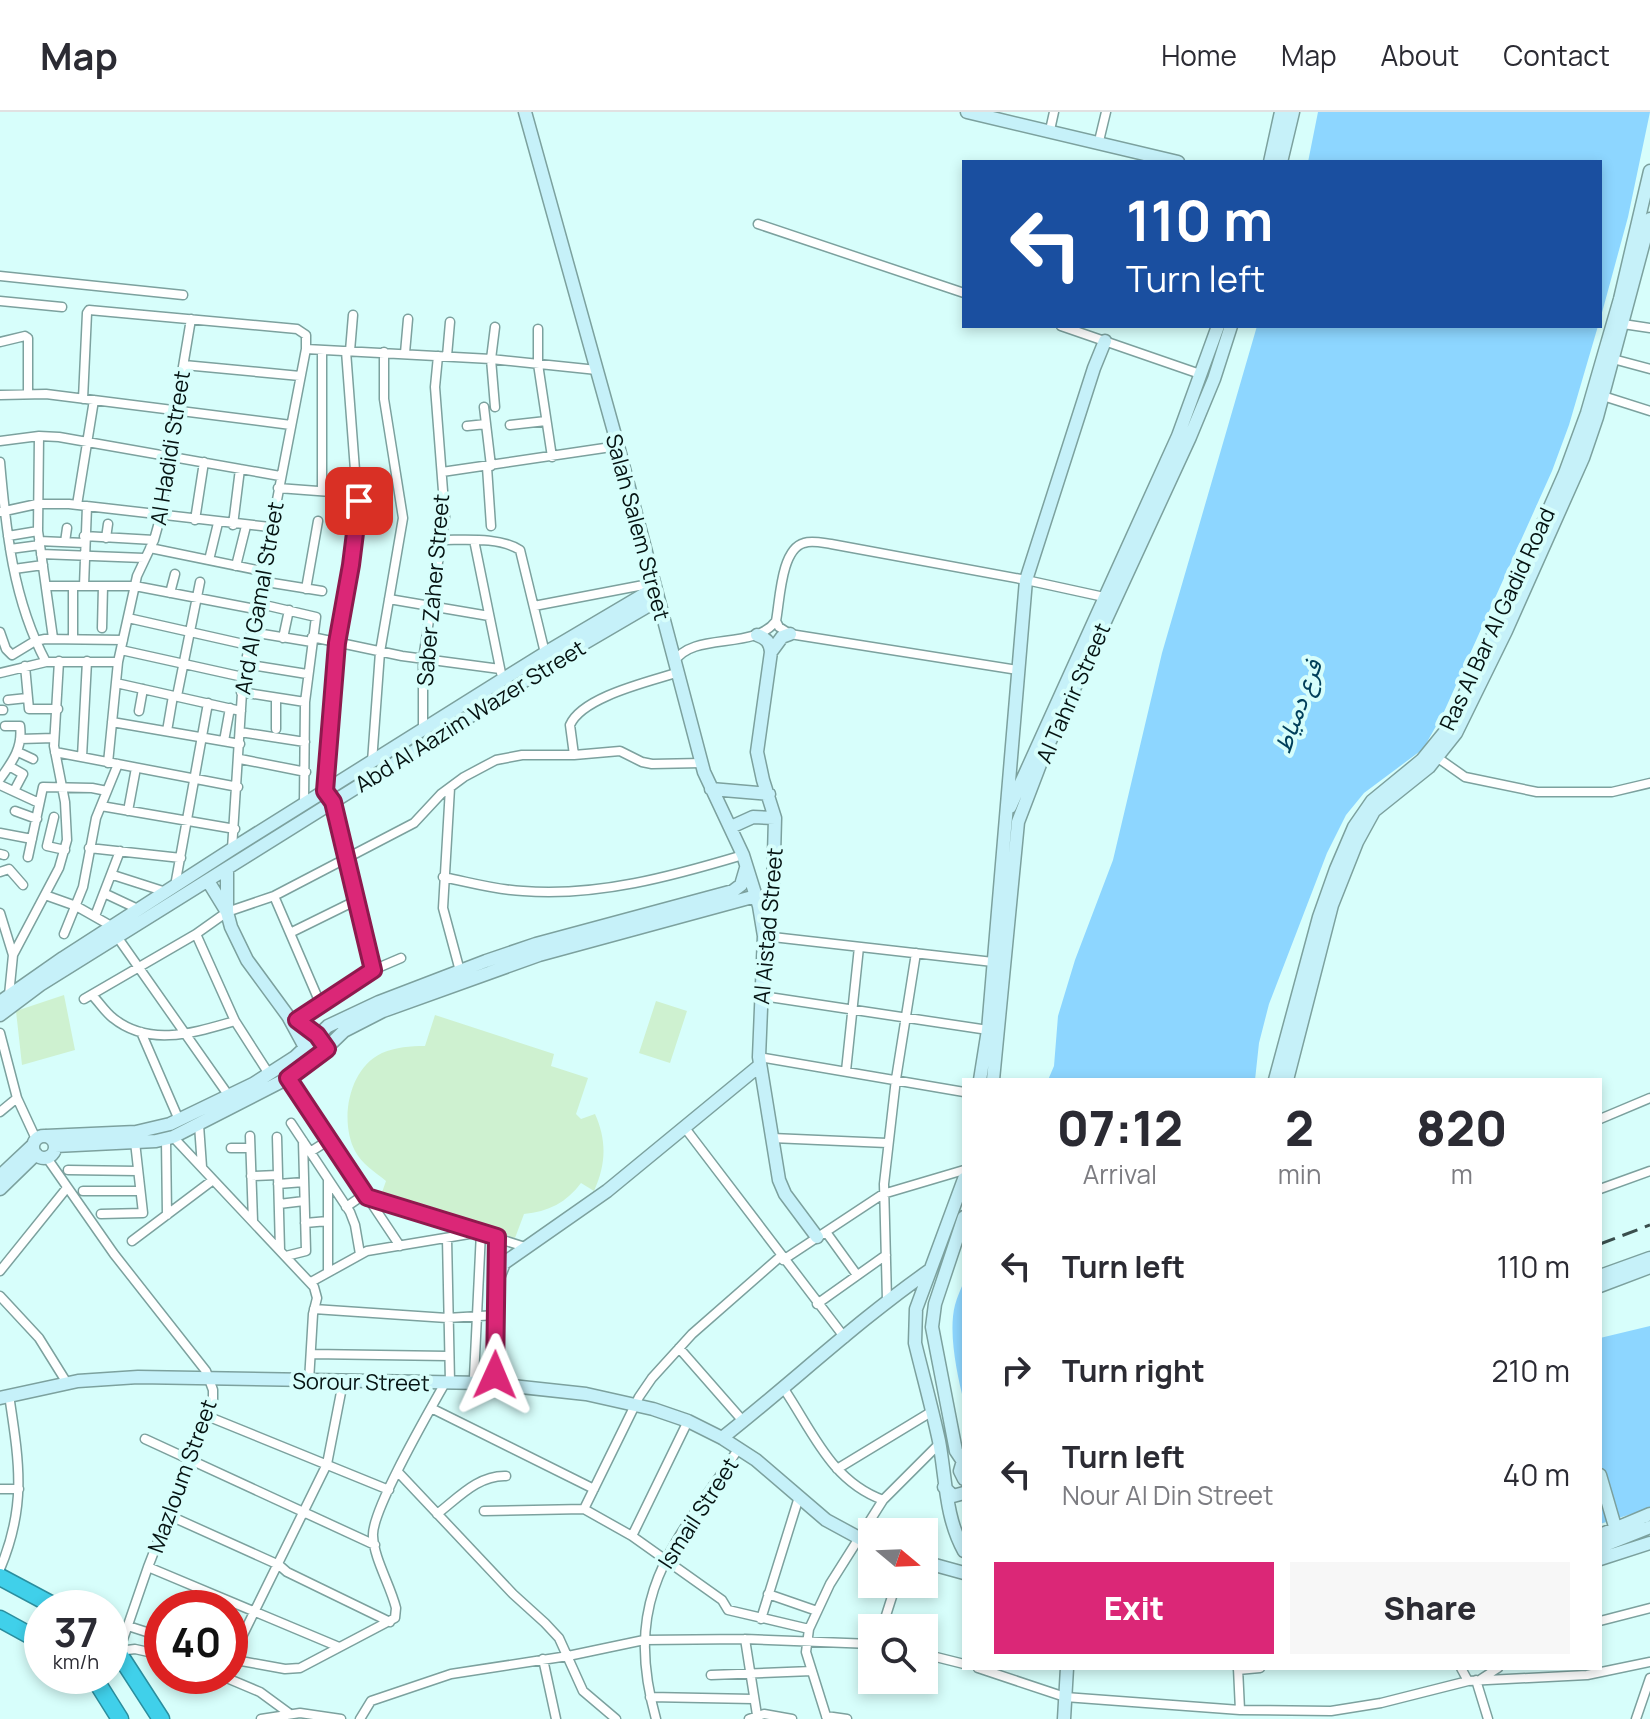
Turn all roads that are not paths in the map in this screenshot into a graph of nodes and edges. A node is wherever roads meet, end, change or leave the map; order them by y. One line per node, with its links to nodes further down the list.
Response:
1 (525, 112): 45 (street, Salah Salem Street)
2 (967, 112): 7 (street)
3 (1054, 112): 8 (street)
4 (1106, 112): 9 (street)
5 (1281, 112): 11 (street)
6 (1293, 112): 12 (street)
7 (999, 116): 8 (street)
8 (1050, 130): 9 (street)
9 (1099, 141): 10 (street)
10 (1170, 160)
11 (1270, 160)
12 (1281, 160)
13 (1650, 171): 131 (street, Ras Al Bar Al Gadid Road)
14 (1650, 219): 16 (street, Ras Al Bar Al Gadid Road)
15 (758, 224): 18 (street)
16 (1645, 261): 26 (street, Ras Al Bar Al Gadid Road)
17 (0, 276): 19 (street)
18 (962, 292)
19 (183, 295)
20 (0, 301): 21 (street)
21 (62, 307)
22 (353, 315): 36 (street)
23 (191, 319): 34 (street); 43 (street, Al Hadidi Street); 51 (street)
24 (408, 319): 38 (street)
25 (450, 322): 39 (street, Saber Zaher Street)
26 (1623, 324): 29 (street); 41 (street, Ras Al Bar Al Gadid Road)
27 (495, 327): 40 (street)
28 (1067, 328): 32 (street)
29 (1650, 328)
30 (538, 329): 42 (street)
31 (1219, 335): 46 (street, Al Tahrir Street); 291 (street, Al Tahrir Street)
32 (1103, 340): 46 (street); 109 (street, Al Tahrir Street)
33 (0, 342): 48 (street)
34 (306, 349): 35 (street); 47 (street, Ard Al Gamal Street)
35 (322, 350): 36 (street); 75 (street)
36 (348, 351): 37 (street); 76 (street)
37 (384, 352): 38 (street); 122 (street)
38 (405, 353): 39 (street)
39 (443, 356): 40 (street); 72 (street, Saber Zaher Street)
40 (491, 359): 42 (street); 54 (street)
41 (1613, 359): 44 (street); 50 (street, Ras Al Bar Al Gadid Road)
42 (538, 364): 45 (street); 57 (street)
43 (184, 365): 47 (street); 55 (street, Al Hadidi Street)
44 (1650, 369)
45 (597, 370): 65 (street, Salah Salem Street)
46 (1200, 374): 120 (street, Al Tahrir Street)
47 (300, 376): 59 (street, Ard Al Gamal Street)
48 (28, 393): 49 (street); 51 (street)
49 (0, 395)
50 (1603, 396): 56 (street); 131 (street, Ras Al Bar Al Gadid Road)
51 (83, 399): 52 (street)
52 (94, 400): 55 (street); 64 (street)
53 (484, 407): 58 (street)
54 (495, 407)
55 (177, 411): 59 (street); 66 (street, Al Hadidi Street)
56 (1650, 411)
57 (546, 421): 60 (street); 67 (street)
58 (486, 424): 61 (street); 70 (street)
59 (291, 425): 73 (street, Ard Al Gamal Street)
60 (510, 425)
61 (467, 426)
62 (39, 436): 63 (street); 64 (street); 77 (street)
63 (0, 441)
64 (88, 442): 66 (street); 78 (street)
65 (618, 446): 67 (street); 117 (street, Salah Salem Street)
66 (168, 456): 69 (street); 81 (street, Al Hadidi Street)
67 (552, 457): 70 (street)
68 (0, 462): 80 (street)
69 (204, 462): 71 (street); 82 (street)
70 (489, 467): 72 (street); 88 (street)
71 (240, 469): 73 (street); 86 (street)
72 (442, 472): 95 (street, Saber Zaher Street)
73 (280, 476): 74 (street, Ard Al Gamal Street)
74 (278, 488): 75 (street); 89 (street, Ard Al Gamal Street)
75 (322, 491): 76 (street)
76 (358, 494): 144 (street)
77 (37, 504): 78 (street); 80 (street); 91 (street)
78 (77, 505): 79 (street)
79 (87, 506): 81 (street); 94 (street)
80 (2, 512): 92 (street)
81 (161, 515): 82 (street); 98 (street, Al Hadidi Street)
82 (195, 520): 84 (street)
83 (318, 521): 116 (street)
84 (218, 523): 86 (street); 103 (street)
85 (108, 524): 93 (street)
86 (233, 525): 87 (street)
87 (246, 526): 89 (street); 105 (street)
88 (491, 526)
89 (270, 527): 108 (street, Ard Al Gamal Street)
90 (67, 528): 97 (street)
91 (38, 531): 92 (street); 99 (street)
92 (8, 536): 100 (street)
93 (106, 538): 94 (street); 98 (street)
94 (84, 540): 97 (street); 101 (street)
95 (443, 540): 96 (street); 124 (street, Saber Zaher Street)
96 (474, 540): 125 (street); 127 (street)
97 (65, 542): 99 (street)
98 (152, 544): 102 (street, Al Hadidi Street); 103 (street)
99 (40, 547): 100 (street); 101 (street); 104 (street)
100 (10, 549): 106 (street)
101 (83, 555): 102 (street); 113 (street)
102 (144, 558): 115 (street, Al Hadidi Street)
103 (209, 560): 105 (street)
104 (43, 565): 106 (street); 111 (street)
105 (236, 566): 108 (street)
106 (14, 569): 142 (street)
107 (175, 574): 119 (street)
108 (261, 576): 116 (street); 123 (street, Ard Al Gamal Street)
109 (1026, 580): 120 (street); 129 (street); 160 (street, Al Tahrir Street)
110 (200, 582): 121 (street)
111 (46, 586): 112 (street); 137 (street)
112 (73, 586): 113 (street); 139 (street)
113 (84, 586): 114 (street)
114 (103, 586): 115 (street); 130 (street)
115 (135, 586): 119 (street); 128 (street, Al Hadidi Street)
116 (306, 589): 118 (street)
117 (656, 590): 125 (street); 143 (street, Salah Salem Street); 150 (street, Abd Al Aazim Wazer Street); 169 (street, Abd Al Aazim Wazer Street)
118 (322, 591)
119 (170, 593): 121 (street)
120 (1104, 597): 223 (street, Al Tahrir Street)
121 (197, 598): 123 (street); 133 (street)
122 (389, 599): 124 (street); 148 (street)
123 (255, 606): 126 (street); 134 (street, Ard Al Gamal Street)
124 (432, 606): 127 (street); 151 (street, Saber Zaher Street)
125 (534, 606): 150 (street)
126 (289, 610): 138 (street); 141 (street)
127 (489, 616): 163 (street)
128 (128, 618): 133 (street); 140 (street, Al Hadidi Street)
129 (776, 621): 135 (street); 136 (street)
130 (102, 628)
131 (1502, 628): 197 (street, Ras Al Bar Al Gadid Road); 265 (street, Ras Al Bar Al Gadid Road)
132 (0, 632): 142 (street)
133 (190, 632): 145 (street); 156 (street)
134 (251, 632): 138 (street); 145 (street, Ard Al Gamal Street)
135 (790, 634): 149 (street); 160 (street)
136 (757, 635): 146 (street); 149 (street)
137 (53, 638): 139 (street); 142 (street)
138 (283, 638): 141 (street)
139 (73, 639): 140 (street)
140 (123, 640): 147 (street, Al Hadidi Street)
141 (312, 640): 144 (street); 162 (street)
142 (35, 641): 154 (street)
143 (668, 641): 146 (street); 159 (street, Salah Salem Street)
144 (337, 643): 148 (street); 217 (street)
145 (248, 645): 157 (street, Ard Al Gamal Street)
146 (692, 648): 159 (street)
147 (121, 650): 155 (street, Al Hadidi Street); 156 (street)
148 (380, 652): 151 (street); 200 (street)
149 (771, 652): 216 (street, Al Aistad Street)
150 (545, 653): 163 (street, Abd Al Aazim Wazer Street)
151 (423, 659): 163 (street); 183 (street, Saber Zaher Street)
152 (59, 661): 153 (street); 154 (street); 177 (street)
153 (87, 661): 155 (street); 196 (street)
154 (46, 662): 158 (street)
155 (118, 662): 165 (street, Al Hadidi Street)
156 (183, 664): 164 (street); 168 (street)
157 (245, 664): 162 (street); 164 (street, Ard Al Gamal Street)
158 (25, 666): 161 (street); 170 (street)
159 (674, 668): 194 (street); 202 (street, Salah Salem Street)
160 (1018, 670): 223 (street, Al Tahrir Street)
161 (0, 673)
162 (307, 674): 173 (street)
163 (501, 675): 169 (street, Abd Al Aazim Wazer Street)
164 (243, 677): 167 (street, Ard Al Gamal Street)
165 (116, 683): 166 (street); 180 (street, Al Hadidi Street)
166 (143, 689): 168 (street); 178 (street)
167 (241, 692): 171 (street); 179 (street, Ard Al Gamal Street)
168 (175, 696): 174 (street); 184 (street)
169 (490, 696): 175 (street, Abd Al Aazim Wazer Street)
170 (27, 698): 172 (street); 177 (street)
171 (276, 698): 173 (street); 182 (street)
172 (8, 700)
173 (305, 702): 190 (street)
174 (208, 703): 176 (street); 186 (street)
175 (474, 706): 183 (street, Abd Al Aazim Wazer Street); 210 (street, Abd Al Aazim Wazer Street)
176 (230, 708): 179 (street); 189 (street)
177 (58, 709): 187 (street)
178 (139, 711)
179 (241, 711): 185 (street, Ard Al Gamal Street)
180 (112, 722): 184 (street); 201 (street, Al Hadidi Street)
181 (5, 726): 188 (street)
182 (276, 729)
183 (423, 730): 200 (street, Abd Al Aazim Wazer Street)
184 (167, 731): 186 (street)
185 (240, 732): 190 (street); 191 (street, Ard Al Gamal Street)
186 (202, 737): 189 (street); 206 (street)
187 (54, 738): 188 (street); 193 (street)
188 (20, 739): 192 (street)
189 (224, 741): 191 (street)
190 (305, 742): 205 (street)
191 (240, 744): 199 (street, Ard Al Gamal Street)
192 (18, 752): 198 (street); 203 (street)
193 (55, 752): 196 (street); 212 (street)
194 (574, 755): 202 (street); 211 (street)
195 (148, 756): 204 (street)
196 (82, 757): 201 (street)
197 (1438, 758): 208 (street); 265 (street, Ras Al Bar Al Gadid Road)
198 (33, 759)
199 (240, 759): 205 (street); 209 (street, Ard Al Gamal Street)
200 (372, 762): 210 (street, Abd Al Aazim Wazer Street)
201 (113, 763): 204 (street); 215 (street, Al Hadidi Street)
202 (702, 763): 213 (street, Salah Salem Street)
203 (9, 766): 207 (street); 214 (street)
204 (141, 768): 206 (street); 222 (street)
205 (306, 772): 219 (street)
206 (195, 779): 209 (street); 227 (street)
207 (0, 782): 214 (street)
208 (1650, 783)
209 (238, 787): 229 (street, Ard Al Gamal Street)
210 (342, 788): 217 (street, Abd Al Aazim Wazer Street)
211 (450, 788): 237 (street); 243 (street)
212 (62, 789): 215 (street); 218 (street); 234 (street)
213 (711, 789): 216 (street); 228 (street, Salah Salem Street)
214 (14, 791): 218 (street)
215 (107, 791): 220 (street, Al Hadidi Street)
216 (769, 794): 225 (street, Al Aistad Street)
217 (329, 796): 219 (street, Abd Al Aazim Wazer Street); 237 (street); 240 (street, Abd Al Aazim Wazer Street)
218 (39, 803): 226 (street)
219 (304, 804): 233 (street, Abd Al Aazim Wazer Street)
220 (101, 806): 222 (street); 232 (street, Al Hadidi Street)
221 (15, 811): 226 (street)
222 (128, 811): 227 (street)
223 (1006, 814): 267 (street, Al Tahrir Street)
224 (54, 817): 234 (street)
225 (775, 818): 228 (street); 261 (street, Al Aistad Street)
226 (37, 819): 231 (street)
227 (187, 821): 229 (street); 238 (street)
228 (731, 827): 239 (street, Salah Salem Street)
229 (235, 829): 233 (street, Ard Al Gamal Street)
230 (0, 833): 231 (street)
231 (32, 839): 236 (street)
232 (89, 848): 235 (street); 252 (street, Al Hadidi Street)
233 (232, 849): 246 (street, Abd Al Aazim Wazer Street)
234 (65, 850): 248 (street)
235 (120, 851): 238 (street); 242 (street)
236 (28, 857)
237 (347, 857): 249 (street); 251 (street)
238 (181, 858): 246 (street)
239 (744, 860): 243 (street); 250 (street, Salah Salem Street); 270 (street)
240 (227, 869): 244 (street, Abd Al Aazim Wazer Street); 254 (street)
241 (0, 872): 245 (street)
242 (113, 875): 246 (street); 247 (street)
243 (443, 877): 270 (street)
244 (208, 881): 254 (street); 257 (street, Abd Al Aazim Wazer Street)
245 (23, 885)
246 (170, 889): 253 (street, Abd Al Aazim Wazer Street)
247 (106, 894): 253 (street); 255 (street)
248 (45, 895): 252 (street); 264 (street)
249 (274, 896): 254 (street); 258 (street)
250 (756, 896): 261 (street, Salah Salem Street); 284 (street)
251 (357, 900): 258 (street); 269 (street)
252 (76, 906): 255 (street); 259 (street, Al Hadidi Street)
253 (140, 910): 257 (street, Abd Al Aazim Wazer Street)
254 (227, 912): 260 (street); 275 (street)
255 (95, 916): 257 (street)
256 (1, 919): 264 (street)
257 (115, 932): 268 (street); 272 (street, Abd Al Aazim Wazer Street)
258 (290, 933): 273 (street)
259 (64, 934)
260 (196, 934): 268 (street); 277 (street)
261 (764, 936): 262 (street); 271 (street, Al Aistad Street)
262 (859, 947): 263 (street); 274 (street)
263 (916, 953): 267 (street); 276 (street)
264 (13, 955): 272 (street)
265 (1314, 956): 292 (street, Ras Al Bar Al Gadid Road); 293 (street, Ras Al Bar Al Gadid Road)
266 (401, 958): 269 (street)
267 (993, 962): 278 (street, Al Tahrir Street)
268 (139, 967): 279 (street); 281 (street)
269 (373, 970): 273 (street)
270 (460, 971): 282 (street)
271 (762, 996): 274 (street); 286 (street, Al Aistad Street)
272 (7, 1002)
273 (320, 1003): 275 (street)
274 (852, 1010): 276 (street); 287 (street)
275 (292, 1018): 282 (street); 283 (street)
276 (906, 1019): 278 (street); 294 (street)
277 (235, 1021): 281 (street); 288 (street)
278 (988, 1030): 290 (street, Al Tahrir Street)
279 (141, 1032): 281 (street); 301 (street)
280 (0, 1033): 297 (street, Mazloum Street)
281 (185, 1035): 296 (street)
282 (317, 1035): 283 (street); 284 (street)
283 (304, 1048): 285 (street); 288 (street)
284 (327, 1049): 285 (street)
285 (315, 1059): 289 (street)
286 (759, 1062): 287 (street); 304 (street); 307 (street, Al Aistad Street)
287 (846, 1071): 294 (street)
288 (269, 1074): 296 (street)
289 (288, 1078): 303 (street); 310 (street)
290 (980, 1078)
291 (993, 1078)
292 (1276, 1078)
293 (1287, 1078)
294 (896, 1079): 295 (street); 312 (street)
295 (962, 1092)
296 (229, 1096): 301 (street)
297 (17, 1098): 299 (street); 313 (street, Mazloum Street)
298 (1650, 1098): 300 (street)
299 (0, 1112)
300 (1602, 1118)
301 (176, 1122): 303 (street); 308 (street); 313 (street)
302 (291, 1123): 309 (street)
303 (193, 1128): 308 (street); 317 (street)
304 (685, 1128): 351 (street); 355 (street)
305 (250, 1136): 315 (street)
306 (277, 1137): 326 (street)
307 (772, 1138): 312 (street); 346 (street, Al Aistad Street)
308 (170, 1139): 311 (street); 317 (street); 340 (street)
309 (303, 1140): 316 (street); 327 (street)
310 (329, 1140): 316 (street); 335 (street)
311 (135, 1142): 313 (street); 319 (street)
312 (887, 1143): 334 (street)
313 (42, 1146): 322 (street); 330 (street); 331 (street, Mazloum Street)
314 (231, 1148): 315 (street)
315 (250, 1148): 323 (street)
316 (310, 1152): 324 (street)
317 (202, 1168): 325 (street)
318 (68, 1170): 319 (street)
319 (137, 1171): 333 (street)
320 (962, 1171): 334 (street)
321 (1650, 1171): 329 (street)
322 (0, 1176)
323 (251, 1176): 326 (street); 341 (street)
324 (328, 1179): 338 (street); 342 (street)
325 (213, 1180): 340 (street); 341 (street)
326 (278, 1180): 327 (street); 337 (street)
327 (304, 1182): 336 (street)
328 (962, 1184): 358 (street)
329 (1602, 1188)
330 (0, 1189)
331 (66, 1189): 359 (street); 377 (street, Mazloum Street)
332 (83, 1191): 333 (street)
333 (140, 1191): 339 (street)
334 (883, 1194): 346 (street); 354 (street)
335 (366, 1195): 338 (street); 345 (street); 350 (street)
336 (304, 1201): 337 (street); 343 (street)
337 (279, 1204): 352 (street)
338 (346, 1207): 353 (street)
339 (101, 1214)
340 (167, 1215): 349 (street)
341 (253, 1221): 352 (street)
342 (328, 1221): 343 (street); 361 (street)
343 (305, 1223): 352 (street)
344 (962, 1223): 396 (street)
345 (481, 1232): 347 (street); 348 (street); 371 (street)
346 (821, 1234): 355 (street); 362 (street)
347 (497, 1237): 351 (street); 360 (street)
348 (447, 1238): 350 (street); 372 (street)
349 (132, 1241)
350 (400, 1246): 353 (street)
351 (525, 1247): 360 (street)
352 (283, 1253): 364 (street)
353 (360, 1254): 361 (street)
354 (886, 1255): 362 (street); 367 (street)
355 (782, 1258): 368 (street); 374 (street)
356 (1650, 1258): 363 (street)
357 (1650, 1267): 365 (street)
358 (930, 1270): 367 (street); 387 (street)
359 (0, 1271)
360 (499, 1271): 370 (street)
361 (328, 1272): 364 (street)
362 (857, 1275): 368 (street)
363 (1602, 1275)
364 (311, 1282): 369 (street)
365 (1602, 1285)
366 (0, 1296): 382 (street)
367 (887, 1300): 373 (street)
368 (817, 1304): 373 (street)
369 (314, 1309): 372 (street); 375 (street)
370 (496, 1315): 371 (street); 378 (street)
371 (476, 1317): 372 (street); 378 (street)
372 (447, 1318): 376 (street)
373 (845, 1338): 383 (street)
374 (679, 1348): 385 (street); 390 (street)
375 (311, 1354): 376 (street); 379 (street)
376 (448, 1356): 381 (street)
377 (211, 1379): 379 (street, Sorour Street); 382 (street, Sorour Street); 388 (street, Mazloum Street)
378 (481, 1380): 381 (street, Sorour Street); 385 (street, Sorour Street)
379 (309, 1381): 380 (street, Sorour Street)
380 (343, 1382): 381 (street, Sorour Street); 397 (street)
381 (451, 1382): 386 (street)
382 (67, 1383): 384 (street, Sorour Street)
383 (784, 1389): 390 (street); 398 (street)
384 (3, 1396): 403 (street)
385 (635, 1405): 389 (street, Sorour Street); 404 (street)
386 (431, 1408): 399 (street); 404 (street)
387 (931, 1412): 393 (street); 398 (street)
388 (207, 1416): 395 (street, Mazloum Street); 397 (street)
389 (688, 1421): 391 (street, Sorour Street); 419 (street)
390 (743, 1421): 391 (street)
391 (722, 1438): 394 (street, Sorour Street)
392 (145, 1439): 395 (street)
393 (939, 1444): 401 (street); 409 (street)
394 (739, 1448): 408 (street, Sorour Street); 426 (street, Ismail Street)
395 (190, 1459): 413 (street); 416 (street, Mazloum Street)
396 (962, 1460)
397 (327, 1464): 406 (street); 413 (street)
398 (837, 1469): 409 (street)
399 (398, 1472): 406 (street); 414 (street)
400 (506, 1476): 414 (street)
401 (944, 1487): 407 (street); 423 (street)
402 (0, 1489): 403 (street)
403 (19, 1489): 430 (street)
404 (594, 1489): 411 (street)
405 (1602, 1489): 418 (street)
406 (389, 1490): 422 (street)
407 (962, 1494)
408 (799, 1497): 420 (street, Sorour Street); 434 (street)
409 (883, 1500): 420 (street)
410 (1602, 1506): 418 (street)
411 (584, 1509): 412 (street); 419 (street)
412 (484, 1511)
413 (305, 1513): 422 (street); 427 (street)
414 (437, 1514): 452 (street)
415 (1650, 1514): 418 (street)
416 (168, 1515): 427 (street); 429 (street, Mazloum Street)
417 (1650, 1527): 424 (street)
418 (1608, 1532)
419 (632, 1536): 426 (street)
420 (857, 1538): 437 (street)
421 (1650, 1543): 425 (street)
422 (375, 1545): 441 (street)
423 (961, 1546)
424 (1602, 1546)
425 (1602, 1558)
426 (664, 1560): 439 (street); 448 (street, Ismail Street)
427 (279, 1565): 436 (street); 441 (street)
428 (938, 1566): 431 (street)
429 (148, 1567): 436 (street); 443 (street, Mazloum Street)
430 (0, 1569)
431 (962, 1572)
432 (0, 1577): 433 (highway)
433 (24, 1590)
434 (768, 1594): 437 (street); 439 (street)
435 (1650, 1608): 440 (street)
436 (254, 1611): 442 (street); 451 (street)
437 (817, 1611): 444 (street)
438 (0, 1619): 446 (highway)
439 (761, 1619): 444 (street)
440 (1602, 1620)
441 (390, 1622): 451 (street)
442 (248, 1624)
443 (128, 1626): 445 (street)
444 (809, 1629): 449 (street)
445 (144, 1631)
446 (24, 1632)
447 (745, 1639): 448 (street); 449 (street); 465 (street)
448 (644, 1640): 452 (street); 471 (street, Ismail Street)
449 (806, 1640): 450 (street); 464 (street)
450 (858, 1643)
451 (339, 1647): 455 (street)
452 (568, 1656): 454 (street); 486 (street)
453 (938, 1658): 457 (street)
454 (543, 1659): 484 (street); 485 (street)
455 (248, 1662)
456 (1650, 1662): 468 (street)
457 (962, 1664)
458 (128, 1667): 481 (highway)
459 (984, 1670): 472 (street)
460 (1067, 1670): 472 (street)
461 (1238, 1670): 474 (street)
462 (1463, 1670): 468 (street)
463 (1494, 1670): 468 (street)
464 (812, 1671): 465 (street); 478 (street)
465 (748, 1673): 466 (street); 473 (street)
466 (711, 1675)
467 (1650, 1678): 491 (street)
468 (1475, 1680): 476 (street); 479 (street)
469 (248, 1687): 475 (street)
470 (104, 1694): 480 (highway)
471 (650, 1697): 473 (street); 487 (street, Ismail Street)
472 (1065, 1697): 474 (street); 490 (street)
473 (753, 1699): 477 (street)
474 (1240, 1710): 476 (street)
475 (290, 1714): 482 (street); 483 (street)
476 (1256, 1715)
477 (753, 1717): 488 (street)
478 (827, 1717): 489 (street)
479 (1486, 1718)
480 (120, 1719)
481 (161, 1719)
482 (261, 1719)
483 (341, 1719)
484 (360, 1719)
485 (556, 1719)
486 (616, 1719)
487 (656, 1719)
488 (792, 1719)
489 (847, 1719)
490 (1064, 1719)
491 (1636, 1719)

